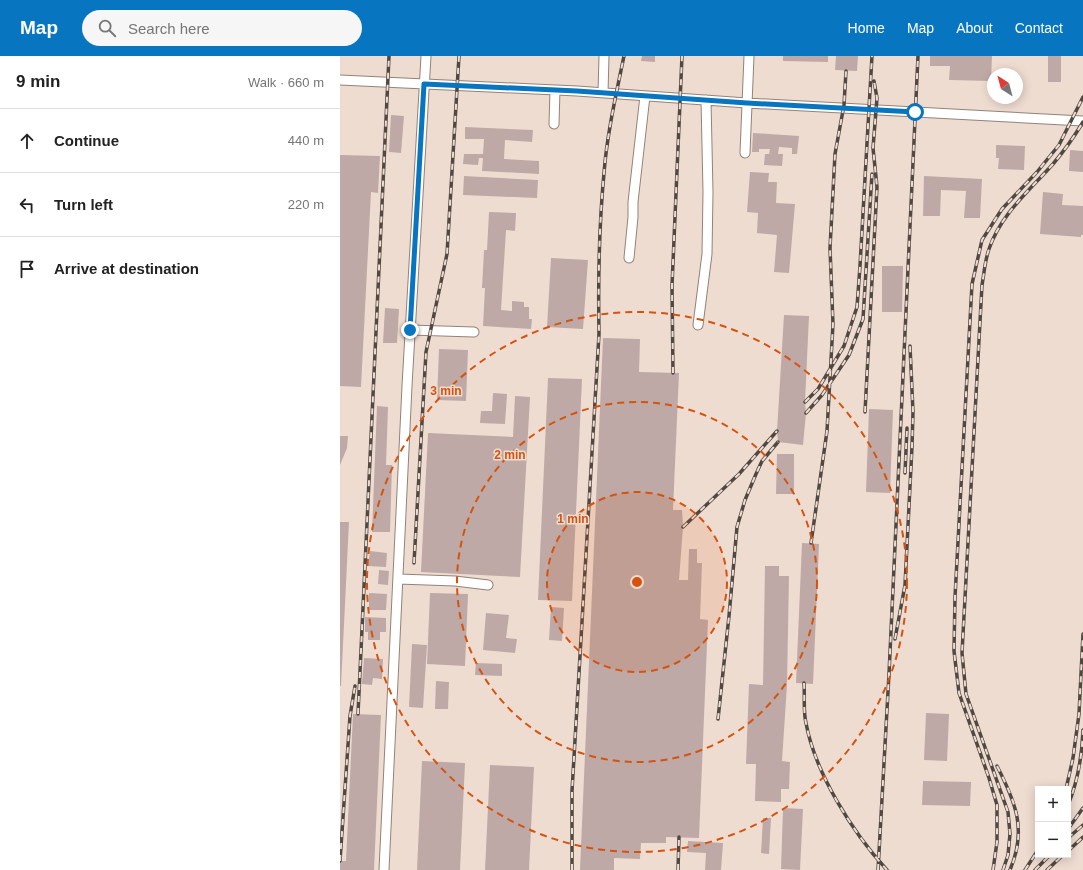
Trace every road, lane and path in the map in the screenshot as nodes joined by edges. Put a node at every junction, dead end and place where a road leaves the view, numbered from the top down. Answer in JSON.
{"nodes":[{"id":1,"x":426,"y":56,"type":"edge"},
{"id":2,"x":604,"y":56,"type":"edge"},
{"id":3,"x":749,"y":56,"type":"edge"},
{"id":4,"x":340,"y":80,"type":"edge"},
{"id":5,"x":424,"y":84,"type":"junction"},
{"id":6,"x":555,"y":90,"type":"junction"},
{"id":7,"x":603,"y":93,"type":"junction"},
{"id":8,"x":645,"y":96,"type":"junction"},
{"id":9,"x":706,"y":100,"type":"junction"},
{"id":10,"x":747,"y":103,"type":"junction"},
{"id":11,"x":1083,"y":121,"type":"edge"},
{"id":12,"x":554,"y":124,"type":"dead end"},
{"id":13,"x":745,"y":153,"type":"dead end"},
{"id":14,"x":629,"y":258,"type":"dead end"},
{"id":15,"x":698,"y":325,"type":"dead end"},
{"id":16,"x":410,"y":330,"type":"junction"},
{"id":17,"x":474,"y":332,"type":"dead end"},
{"id":18,"x":398,"y":579,"type":"junction"},
{"id":19,"x":488,"y":585,"type":"dead end"},
{"id":20,"x":384,"y":870,"type":"edge"}],
"edges":[{"from":1,"to":5,"type":"street"},
{"from":2,"to":7,"type":"street"},
{"from":3,"to":10,"type":"street"},
{"from":4,"to":5,"type":"street"},
{"from":5,"to":6,"type":"street"},
{"from":5,"to":16,"type":"street"},
{"from":6,"to":7,"type":"street"},
{"from":6,"to":12,"type":"street"},
{"from":7,"to":8,"type":"street"},
{"from":8,"to":9,"type":"street"},
{"from":8,"to":14,"type":"street"},
{"from":9,"to":10,"type":"street"},
{"from":9,"to":15,"type":"street"},
{"from":10,"to":11,"type":"street"},
{"from":10,"to":13,"type":"street"},
{"from":16,"to":17,"type":"street"},
{"from":16,"to":18,"type":"street"},
{"from":18,"to":19,"type":"street"},
{"from":18,"to":20,"type":"street"}]}
